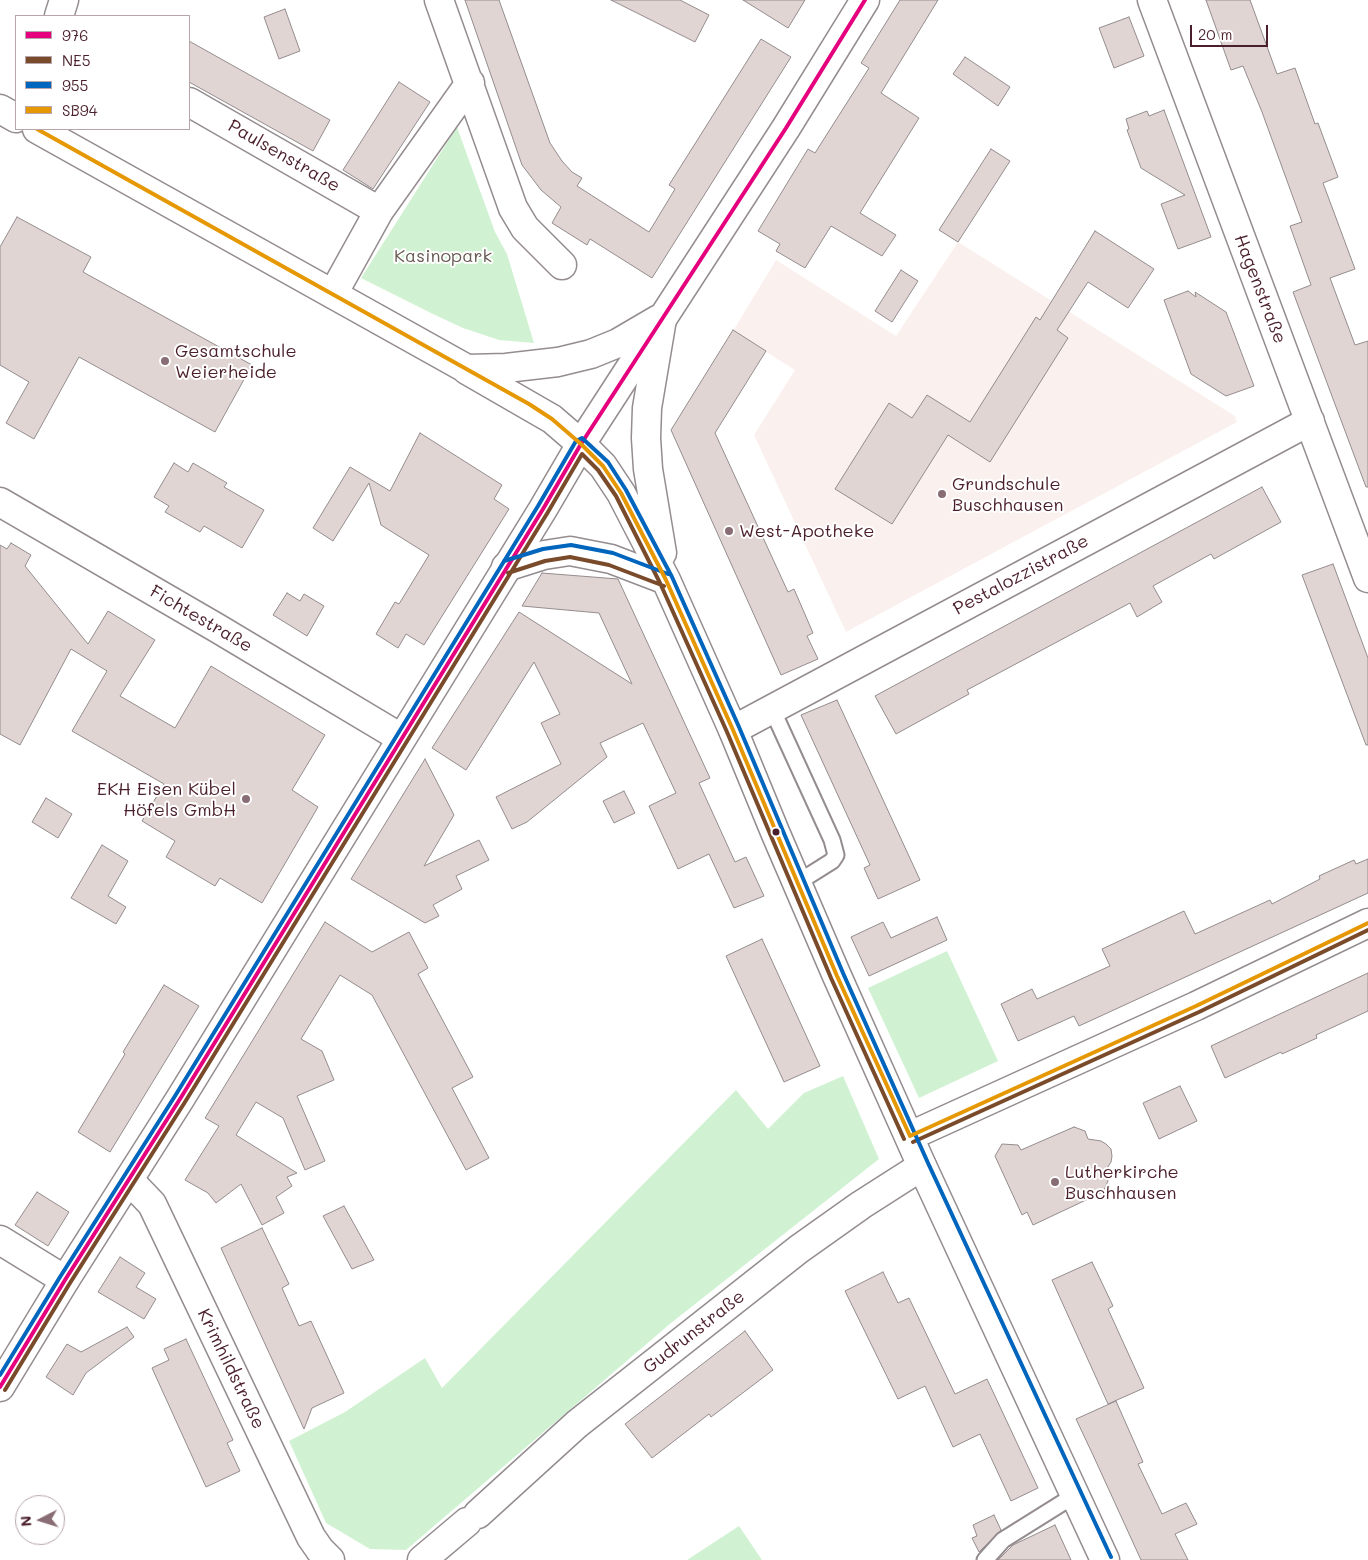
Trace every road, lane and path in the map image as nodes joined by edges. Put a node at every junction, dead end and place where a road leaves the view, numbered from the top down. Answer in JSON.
{"nodes":[{"id":1,"x":64,"y":0,"type":"edge"},
{"id":2,"x":439,"y":0,"type":"edge"},
{"id":3,"x":865,"y":0,"type":"edge"},
{"id":4,"x":1152,"y":0,"type":"edge"},
{"id":5,"x":59,"y":15,"type":"edge"},
{"id":6,"x":470,"y":83,"type":"junction"},
{"id":7,"x":190,"y":103,"type":"edge"},
{"id":8,"x":0,"y":109,"type":"edge"},
{"id":9,"x":15,"y":117,"type":"edge"},
{"id":10,"x":39,"y":130,"type":"edge"},
{"id":11,"x":379,"y":211,"type":"junction"},
{"id":12,"x":562,"y":265,"type":"dead end"},
{"id":13,"x":333,"y":294,"type":"junction"},
{"id":14,"x":663,"y":317,"type":"junction"},
{"id":15,"x":467,"y":369,"type":"junction"},
{"id":16,"x":1310,"y":421,"type":"junction"},
{"id":17,"x":581,"y":444,"type":"junction"},
{"id":18,"x":0,"y":502,"type":"edge"},
{"id":19,"x":506,"y":567,"type":"junction"},
{"id":20,"x":1368,"y":578,"type":"edge"},
{"id":21,"x":666,"y":580,"type":"junction"},
{"id":22,"x":772,"y":709,"type":"junction"},
{"id":23,"x":733,"y":730,"type":"junction"},
{"id":24,"x":401,"y":738,"type":"junction"},
{"id":25,"x":797,"y":883,"type":"junction"},
{"id":26,"x":1368,"y":923,"type":"edge"},
{"id":27,"x":910,"y":1136,"type":"junction"},
{"id":28,"x":922,"y":1166,"type":"junction"},
{"id":29,"x":129,"y":1180,"type":"junction"},
{"id":30,"x":0,"y":1240,"type":"edge"},
{"id":31,"x":65,"y":1280,"type":"junction"},
{"id":32,"x":0,"y":1387,"type":"edge"},
{"id":33,"x":1075,"y":1495,"type":"junction"},
{"id":34,"x":330,"y":1560,"type":"edge"},
{"id":35,"x":422,"y":1560,"type":"edge"},
{"id":36,"x":985,"y":1560,"type":"edge"},
{"id":37,"x":1105,"y":1560,"type":"edge"}],
"edges":[{"from":1,"to":5,"type":"street"},
{"from":2,"to":6,"type":"street"},
{"from":3,"to":14,"type":"street"},
{"from":4,"to":16,"type":"street","name":"Hagenstraße"},
{"from":6,"to":11,"type":"street"},
{"from":6,"to":12,"type":"street"},
{"from":7,"to":11,"type":"street","name":"Paulsenstraße"},
{"from":8,"to":9,"type":"street"},
{"from":10,"to":13,"type":"street"},
{"from":11,"to":13,"type":"street"},
{"from":13,"to":15,"type":"street"},
{"from":14,"to":15,"type":"street"},
{"from":14,"to":17,"type":"street"},
{"from":14,"to":21,"type":"street"},
{"from":15,"to":17,"type":"street"},
{"from":16,"to":20,"type":"street","name":"Hagenstraße"},
{"from":16,"to":22,"type":"street","name":"Pestalozzistraße"},
{"from":17,"to":19,"type":"street"},
{"from":17,"to":21,"type":"street"},
{"from":18,"to":24,"type":"street","name":"Fichtestraße"},
{"from":19,"to":21,"type":"street"},
{"from":19,"to":24,"type":"street"},
{"from":21,"to":23,"type":"street"},
{"from":22,"to":23,"type":"street","name":"Pestalozzistraße"},
{"from":22,"to":25,"type":"lane"},
{"from":23,"to":25,"type":"street"},
{"from":24,"to":29,"type":"street"},
{"from":25,"to":27,"type":"street"},
{"from":26,"to":27,"type":"street"},
{"from":27,"to":28,"type":"street"},
{"from":28,"to":33,"type":"street"},
{"from":28,"to":35,"type":"street","name":"Gudrunstraße"},
{"from":29,"to":31,"type":"street"},
{"from":29,"to":34,"type":"street","name":"Krimhildstraße"},
{"from":30,"to":31,"type":"street"},
{"from":31,"to":32,"type":"street"},
{"from":33,"to":36,"type":"lane"},
{"from":33,"to":37,"type":"street"}]}
